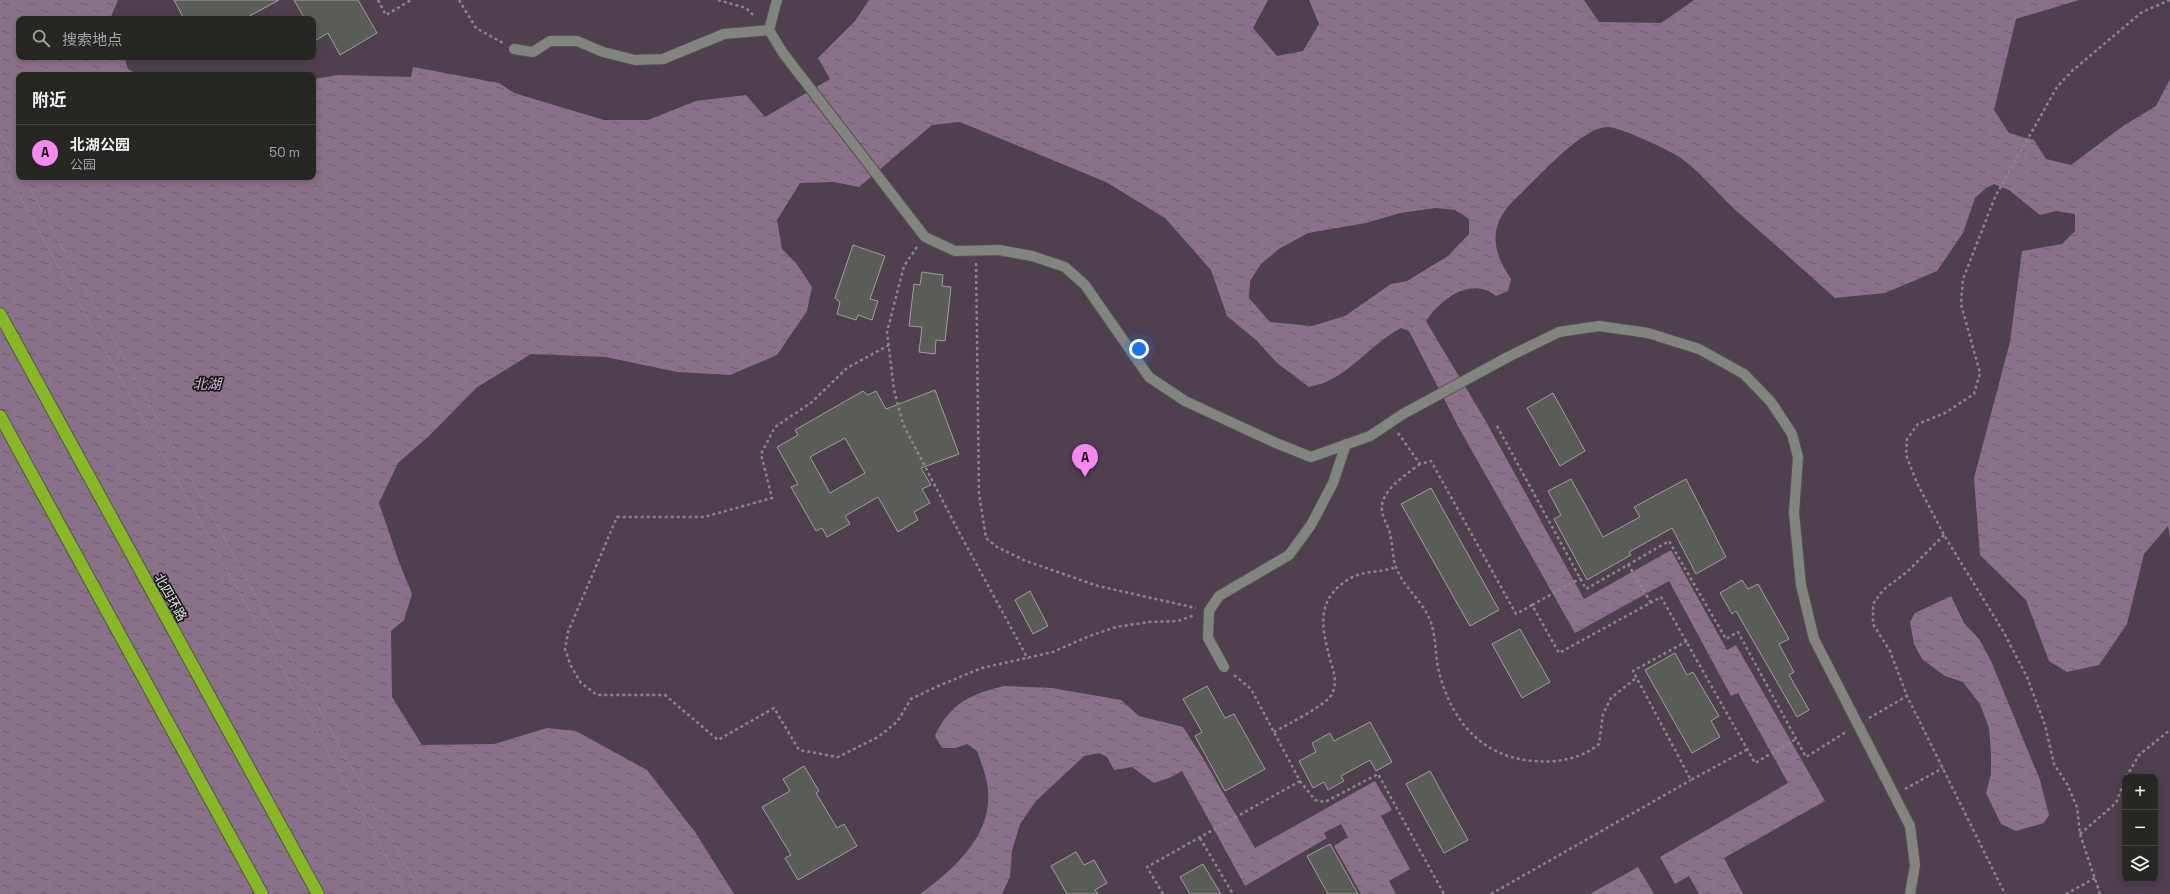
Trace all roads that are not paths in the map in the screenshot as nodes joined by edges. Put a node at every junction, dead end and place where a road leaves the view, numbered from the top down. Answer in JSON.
{"nodes":[{"id":1,"x":777,"y":0,"type":"edge"},
{"id":2,"x":769,"y":30,"type":"junction"},
{"id":3,"x":514,"y":49,"type":"road end"},
{"id":4,"x":0,"y":314,"type":"edge"},
{"id":5,"x":0,"y":416,"type":"edge"},
{"id":6,"x":1346,"y":444,"type":"junction"},
{"id":7,"x":1224,"y":667,"type":"road end"},
{"id":8,"x":262,"y":894,"type":"edge"},
{"id":9,"x":318,"y":894,"type":"edge"},
{"id":10,"x":1910,"y":894,"type":"edge"}],
"edges":[{"from":1,"to":2,"type":"street"},
{"from":2,"to":3,"type":"street"},
{"from":2,"to":6,"type":"street"},
{"from":4,"to":9,"type":"highway","name":"北四环路"},
{"from":5,"to":8,"type":"highway"},
{"from":6,"to":7,"type":"street"},
{"from":6,"to":10,"type":"street"}]}
